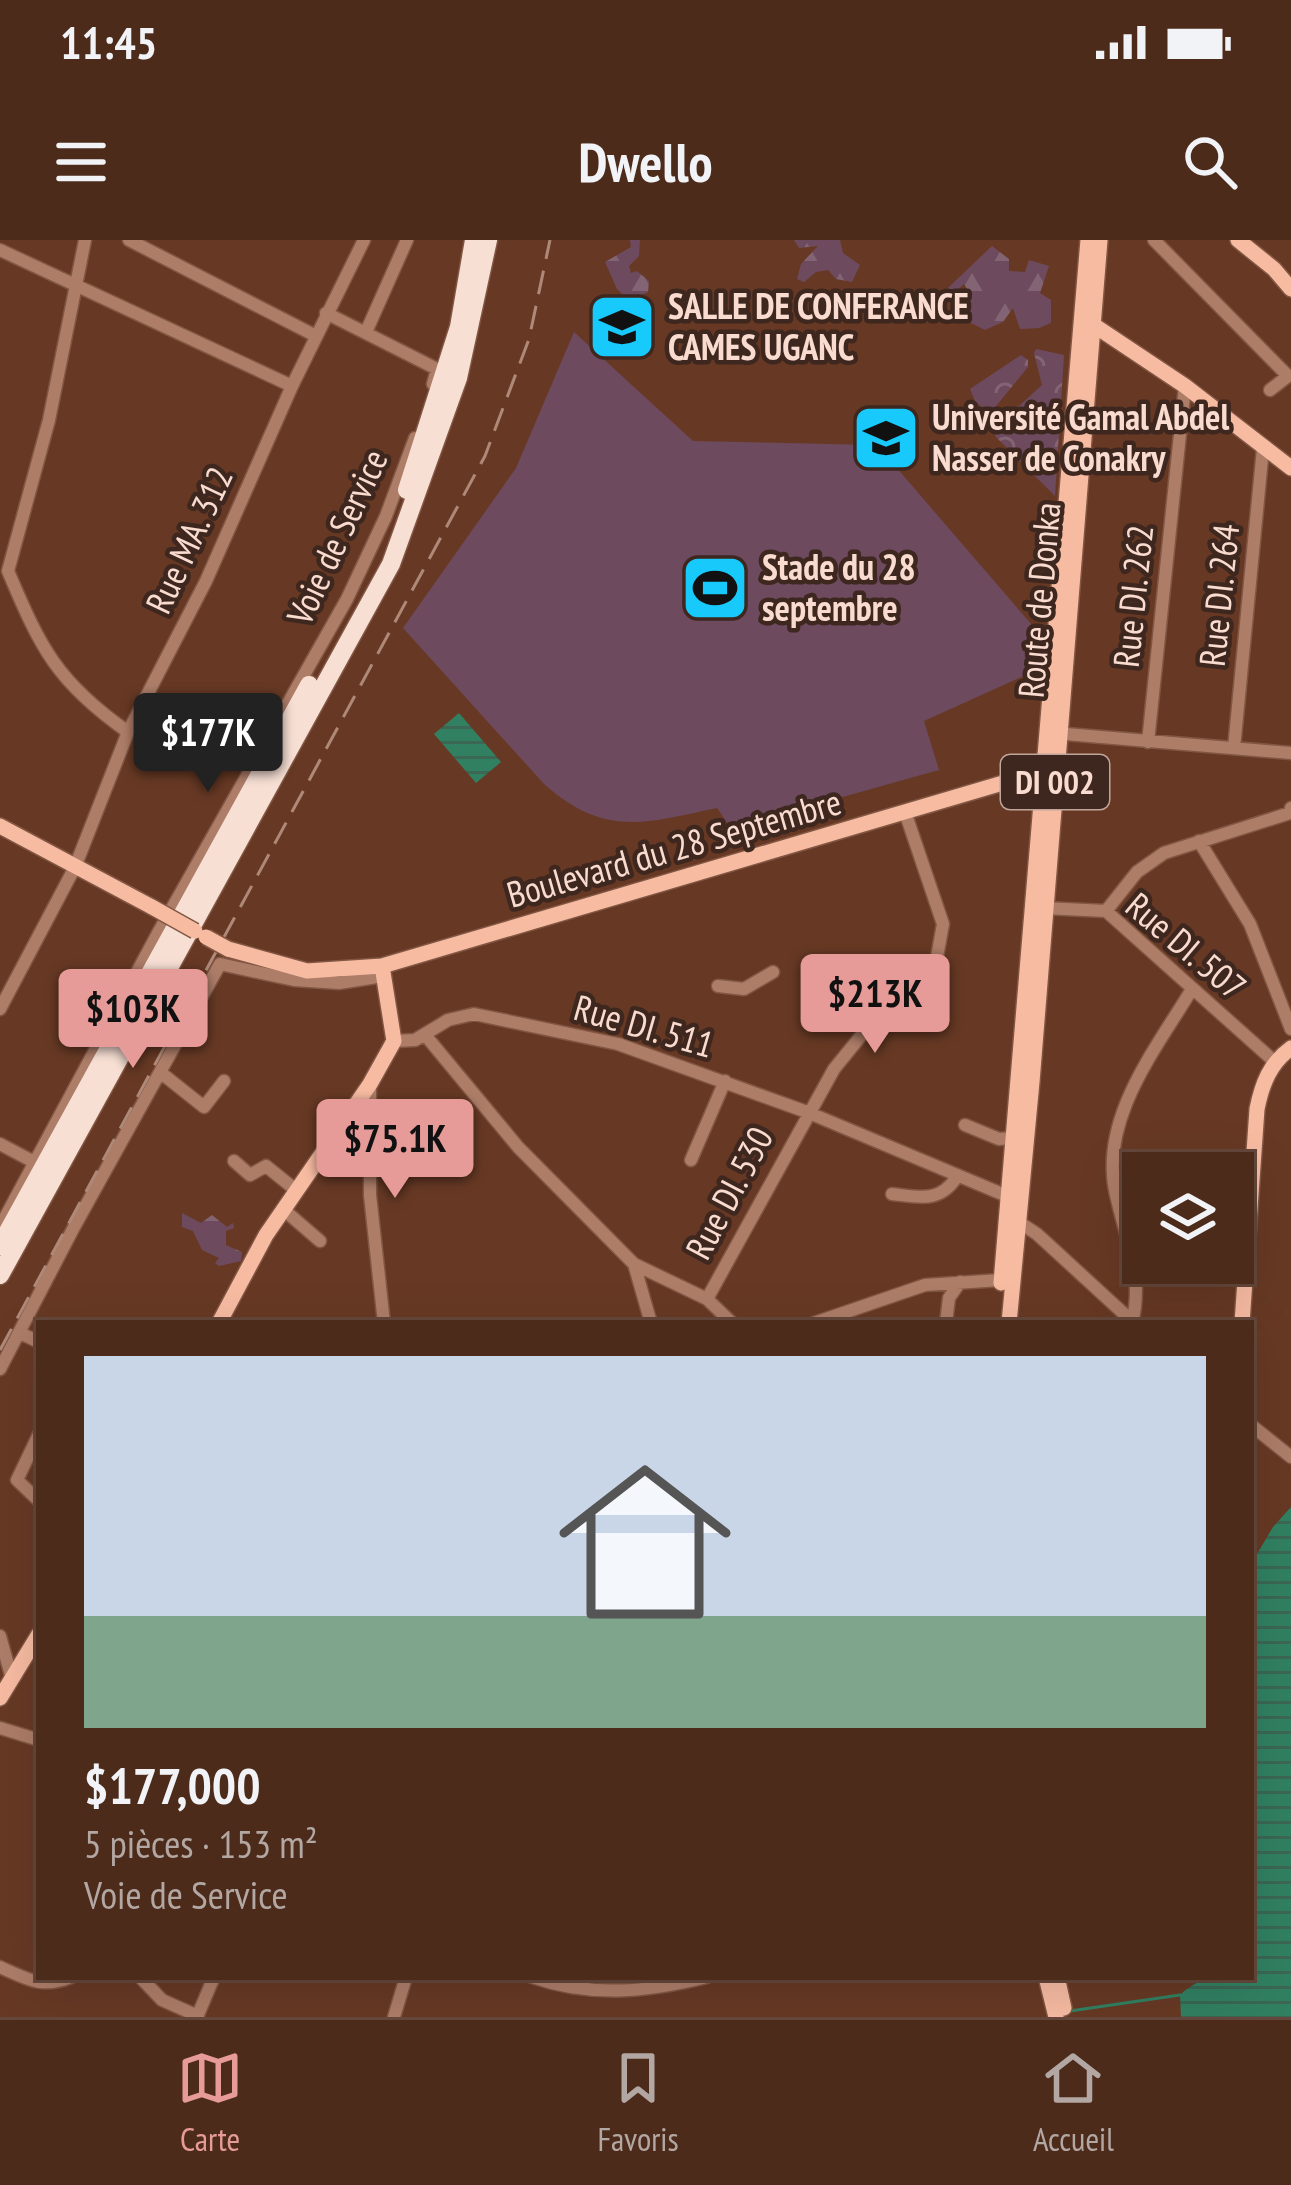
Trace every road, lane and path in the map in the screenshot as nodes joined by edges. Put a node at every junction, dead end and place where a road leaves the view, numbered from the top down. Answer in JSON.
{"nodes":[{"id":1,"x":85,"y":240,"type":"edge"},
{"id":2,"x":129,"y":240,"type":"edge"},
{"id":3,"x":364,"y":240,"type":"edge"},
{"id":4,"x":407,"y":240,"type":"edge"},
{"id":5,"x":474,"y":240,"type":"edge"},
{"id":6,"x":488,"y":240,"type":"edge"},
{"id":7,"x":1088,"y":240,"type":"edge"},
{"id":8,"x":1100,"y":240,"type":"edge"},
{"id":9,"x":1154,"y":240,"type":"edge"},
{"id":10,"x":1238,"y":240,"type":"edge"},
{"id":11,"x":0,"y":250,"type":"edge"},
{"id":12,"x":76,"y":283,"type":"junction"},
{"id":13,"x":1291,"y":289,"type":"edge"},
{"id":14,"x":326,"y":314,"type":"junction"},
{"id":15,"x":1087,"y":321,"type":"junction"},
{"id":16,"x":366,"y":332,"type":"junction"},
{"id":17,"x":316,"y":336,"type":"junction"},
{"id":18,"x":437,"y":369,"type":"junction"},
{"id":19,"x":292,"y":386,"type":"junction"},
{"id":20,"x":1185,"y":386,"type":"junction"},
{"id":21,"x":1270,"y":390,"type":"dead end"},
{"id":22,"x":1263,"y":448,"type":"junction"},
{"id":23,"x":1291,"y":468,"type":"edge"},
{"id":24,"x":391,"y":564,"type":"junction"},
{"id":25,"x":128,"y":732,"type":"junction"},
{"id":26,"x":1053,"y":733,"type":"junction"},
{"id":27,"x":1148,"y":742,"type":"junction"},
{"id":28,"x":1234,"y":748,"type":"junction"},
{"id":29,"x":1291,"y":753,"type":"edge"},
{"id":30,"x":1049,"y":770,"type":"junction"},
{"id":31,"x":904,"y":812,"type":"junction"},
{"id":32,"x":1290,"y":812,"type":"edge"},
{"id":33,"x":0,"y":826,"type":"edge"},
{"id":34,"x":1199,"y":841,"type":"junction"},
{"id":35,"x":75,"y":867,"type":"junction"},
{"id":36,"x":1044,"y":908,"type":"junction"},
{"id":37,"x":1106,"y":911,"type":"junction"},
{"id":38,"x":200,"y":934,"type":"junction"},
{"id":39,"x":382,"y":971,"type":"junction"},
{"id":40,"x":773,"y":972,"type":"dead end"},
{"id":41,"x":718,"y":986,"type":"dead end"},
{"id":42,"x":1192,"y":989,"type":"junction"},
{"id":43,"x":0,"y":1009,"type":"edge"},
{"id":44,"x":1291,"y":1029,"type":"edge"},
{"id":45,"x":426,"y":1036,"type":"junction"},
{"id":46,"x":394,"y":1041,"type":"junction"},
{"id":47,"x":1291,"y":1048,"type":"edge"},
{"id":48,"x":1275,"y":1062,"type":"junction"},
{"id":49,"x":160,"y":1072,"type":"junction"},
{"id":50,"x":224,"y":1081,"type":"dead end"},
{"id":51,"x":724,"y":1081,"type":"junction"},
{"id":52,"x":370,"y":1084,"type":"junction"},
{"id":53,"x":806,"y":1112,"type":"junction"},
{"id":54,"x":965,"y":1125,"type":"dead end"},
{"id":55,"x":1012,"y":1138,"type":"junction"},
{"id":56,"x":0,"y":1144,"type":"edge"},
{"id":57,"x":691,"y":1160,"type":"dead end"},
{"id":58,"x":233,"y":1161,"type":"dead end"},
{"id":59,"x":34,"y":1162,"type":"junction"},
{"id":60,"x":956,"y":1178,"type":"junction"},
{"id":61,"x":53,"y":1179,"type":"junction"},
{"id":62,"x":297,"y":1191,"type":"junction"},
{"id":63,"x":892,"y":1194,"type":"dead end"},
{"id":64,"x":1007,"y":1196,"type":"junction"},
{"id":65,"x":283,"y":1209,"type":"junction"},
{"id":66,"x":1017,"y":1221,"type":"junction"},
{"id":67,"x":0,"y":1227,"type":"edge"},
{"id":68,"x":320,"y":1241,"type":"dead end"},
{"id":69,"x":0,"y":1246,"type":"edge"},
{"id":70,"x":634,"y":1264,"type":"junction"},
{"id":71,"x":0,"y":1276,"type":"edge"},
{"id":72,"x":1001,"y":1280,"type":"junction"},
{"id":73,"x":960,"y":1282,"type":"junction"},
{"id":74,"x":707,"y":1299,"type":"junction"},
{"id":75,"x":868,"y":1301,"type":"junction"},
{"id":76,"x":224,"y":1320,"type":"edge"},
{"id":77,"x":384,"y":1320,"type":"edge"},
{"id":78,"x":650,"y":1320,"type":"edge"},
{"id":79,"x":729,"y":1320,"type":"edge"},
{"id":80,"x":821,"y":1320,"type":"edge"},
{"id":81,"x":863,"y":1320,"type":"edge"},
{"id":82,"x":946,"y":1320,"type":"edge"},
{"id":83,"x":998,"y":1320,"type":"edge"},
{"id":84,"x":1009,"y":1320,"type":"edge"},
{"id":85,"x":1131,"y":1320,"type":"edge"},
{"id":86,"x":1133,"y":1320,"type":"edge"},
{"id":87,"x":1242,"y":1320,"type":"edge"},
{"id":88,"x":20,"y":1333,"type":"junction"},
{"id":89,"x":36,"y":1341,"type":"edge"},
{"id":90,"x":0,"y":1369,"type":"edge"},
{"id":91,"x":1254,"y":1427,"type":"edge"},
{"id":92,"x":36,"y":1440,"type":"edge"},
{"id":93,"x":1291,"y":1456,"type":"edge"},
{"id":94,"x":36,"y":1498,"type":"edge"},
{"id":95,"x":0,"y":1636,"type":"edge"},
{"id":96,"x":36,"y":1639,"type":"edge"},
{"id":97,"x":12,"y":1679,"type":"junction"},
{"id":98,"x":0,"y":1698,"type":"edge"},
{"id":99,"x":0,"y":1727,"type":"edge"},
{"id":100,"x":36,"y":1739,"type":"edge"},
{"id":101,"x":0,"y":1967,"type":"edge"},
{"id":102,"x":63,"y":1980,"type":"edge"},
{"id":103,"x":143,"y":1980,"type":"edge"},
{"id":104,"x":213,"y":1980,"type":"edge"},
{"id":105,"x":405,"y":1980,"type":"edge"},
{"id":106,"x":541,"y":1980,"type":"edge"},
{"id":107,"x":694,"y":1980,"type":"edge"},
{"id":108,"x":1047,"y":1980,"type":"edge"},
{"id":109,"x":1059,"y":2009,"type":"edge"},
{"id":110,"x":198,"y":2017,"type":"edge"},
{"id":111,"x":394,"y":2017,"type":"edge"}],
"edges":[{"from":1,"to":12,"type":"street"},
{"from":2,"to":17,"type":"street"},
{"from":3,"to":14,"type":"street","name":"Rue MA. 312"},
{"from":4,"to":16,"type":"street"},
{"from":5,"to":18,"type":"highway"},
{"from":5,"to":69,"type":"highway"},
{"from":6,"to":24,"type":"highway"},
{"from":7,"to":15,"type":"main road","name":"Route de Donka","number":"DI 002"},
{"from":8,"to":15,"type":"main road","name":"Route de Donka","number":"DI 002"},
{"from":9,"to":21,"type":"street"},
{"from":10,"to":13,"type":"main road"},
{"from":11,"to":12,"type":"street"},
{"from":12,"to":19,"type":"street"},
{"from":12,"to":25,"type":"street"},
{"from":14,"to":16,"type":"street"},
{"from":14,"to":17,"type":"street","name":"Rue MA. 312"},
{"from":15,"to":20,"type":"main road"},
{"from":15,"to":26,"type":"main road","name":"Route de Donka","number":"DI 002"},
{"from":16,"to":18,"type":"street"},
{"from":17,"to":19,"type":"street","name":"Rue MA. 312"},
{"from":18,"to":59,"type":"street","name":"Voie de Service"},
{"from":19,"to":25,"type":"street","name":"Rue MA. 312"},
{"from":20,"to":22,"type":"main road"},
{"from":20,"to":27,"type":"street","name":"Rue DI. 262"},
{"from":22,"to":23,"type":"main road"},
{"from":22,"to":28,"type":"street","name":"Rue DI. 264"},
{"from":24,"to":38,"type":"highway"},
{"from":24,"to":61,"type":"highway"},
{"from":25,"to":35,"type":"street","name":"Rue MA. 312"},
{"from":26,"to":27,"type":"street"},
{"from":26,"to":30,"type":"main road","name":"Route de Donka","number":"DI 002"},
{"from":27,"to":28,"type":"street"},
{"from":28,"to":29,"type":"street"},
{"from":30,"to":31,"type":"main road","name":"Boulevard du 28 Septembre"},
{"from":30,"to":36,"type":"main road","name":"Route de Donka","number":"DI 002"},
{"from":30,"to":55,"type":"main road","name":"Route de Donka","number":"DI 002"},
{"from":31,"to":39,"type":"main road","name":"Boulevard du 28 Septembre"},
{"from":31,"to":53,"type":"street","name":"Rue DI. 530"},
{"from":32,"to":34,"type":"street"},
{"from":33,"to":35,"type":"main road"},
{"from":34,"to":37,"type":"street"},
{"from":34,"to":44,"type":"street"},
{"from":35,"to":38,"type":"main road","name":"Boulevard du 28 Septembre","bridge":true},
{"from":35,"to":43,"type":"street","name":"Rue MA. 312"},
{"from":36,"to":37,"type":"street","name":"Rue DI. 507"},
{"from":36,"to":66,"type":"main road","name":"Route de Donka","number":"DI 002"},
{"from":37,"to":42,"type":"street","name":"Rue DI. 507"},
{"from":38,"to":39,"type":"main road","name":"Boulevard du 28 Septembre","bridge":true},
{"from":38,"to":61,"type":"highway"},
{"from":39,"to":46,"type":"main road"},
{"from":39,"to":49,"type":"street"},
{"from":40,"to":41,"type":"street"},
{"from":42,"to":48,"type":"street","name":"Rue DI. 507"},
{"from":42,"to":86,"type":"street"},
{"from":45,"to":46,"type":"street","name":"Rue DI. 511"},
{"from":45,"to":51,"type":"street","name":"Rue DI. 511"},
{"from":45,"to":70,"type":"street"},
{"from":46,"to":52,"type":"main road"},
{"from":47,"to":48,"type":"main road"},
{"from":48,"to":87,"type":"main road"},
{"from":49,"to":50,"type":"street"},
{"from":49,"to":88,"type":"street"},
{"from":51,"to":53,"type":"street","name":"Rue DI. 511"},
{"from":51,"to":57,"type":"street"},
{"from":52,"to":62,"type":"main road"},
{"from":52,"to":77,"type":"street"},
{"from":53,"to":60,"type":"street","name":"Rue DI. 511"},
{"from":53,"to":74,"type":"street","name":"Rue DI. 530"},
{"from":54,"to":55,"type":"street"},
{"from":55,"to":64,"type":"main road","name":"Route de Donka","number":"DI 002"},
{"from":56,"to":59,"type":"street"},
{"from":58,"to":62,"type":"street"},
{"from":59,"to":67,"type":"street","name":"Voie de Service"},
{"from":60,"to":63,"type":"street"},
{"from":60,"to":64,"type":"street","name":"Rue DI. 511"},
{"from":61,"to":71,"type":"highway"},
{"from":62,"to":65,"type":"main road"},
{"from":64,"to":72,"type":"main road","name":"Route de Donka","number":"DI 002"},
{"from":65,"to":68,"type":"street"},
{"from":65,"to":76,"type":"main road"},
{"from":66,"to":84,"type":"main road","name":"Route de Donka","number":"DI 002"},
{"from":66,"to":85,"type":"street"},
{"from":70,"to":74,"type":"street"},
{"from":70,"to":78,"type":"street"},
{"from":72,"to":73,"type":"street"},
{"from":72,"to":83,"type":"main road","name":"Route de Donka","number":"DI 002"},
{"from":73,"to":75,"type":"street"},
{"from":73,"to":82,"type":"street"},
{"from":74,"to":79,"type":"street"},
{"from":75,"to":80,"type":"street"},
{"from":75,"to":81,"type":"street"},
{"from":88,"to":89,"type":"street"},
{"from":88,"to":90,"type":"street"},
{"from":91,"to":93,"type":"street"},
{"from":92,"to":94,"type":"street"},
{"from":95,"to":97,"type":"street"},
{"from":96,"to":97,"type":"main road"},
{"from":97,"to":98,"type":"main road"},
{"from":99,"to":100,"type":"street"},
{"from":101,"to":102,"type":"street"},
{"from":103,"to":110,"type":"street"},
{"from":104,"to":110,"type":"street"},
{"from":105,"to":111,"type":"street"},
{"from":106,"to":107,"type":"street"},
{"from":108,"to":109,"type":"main road"}]}
